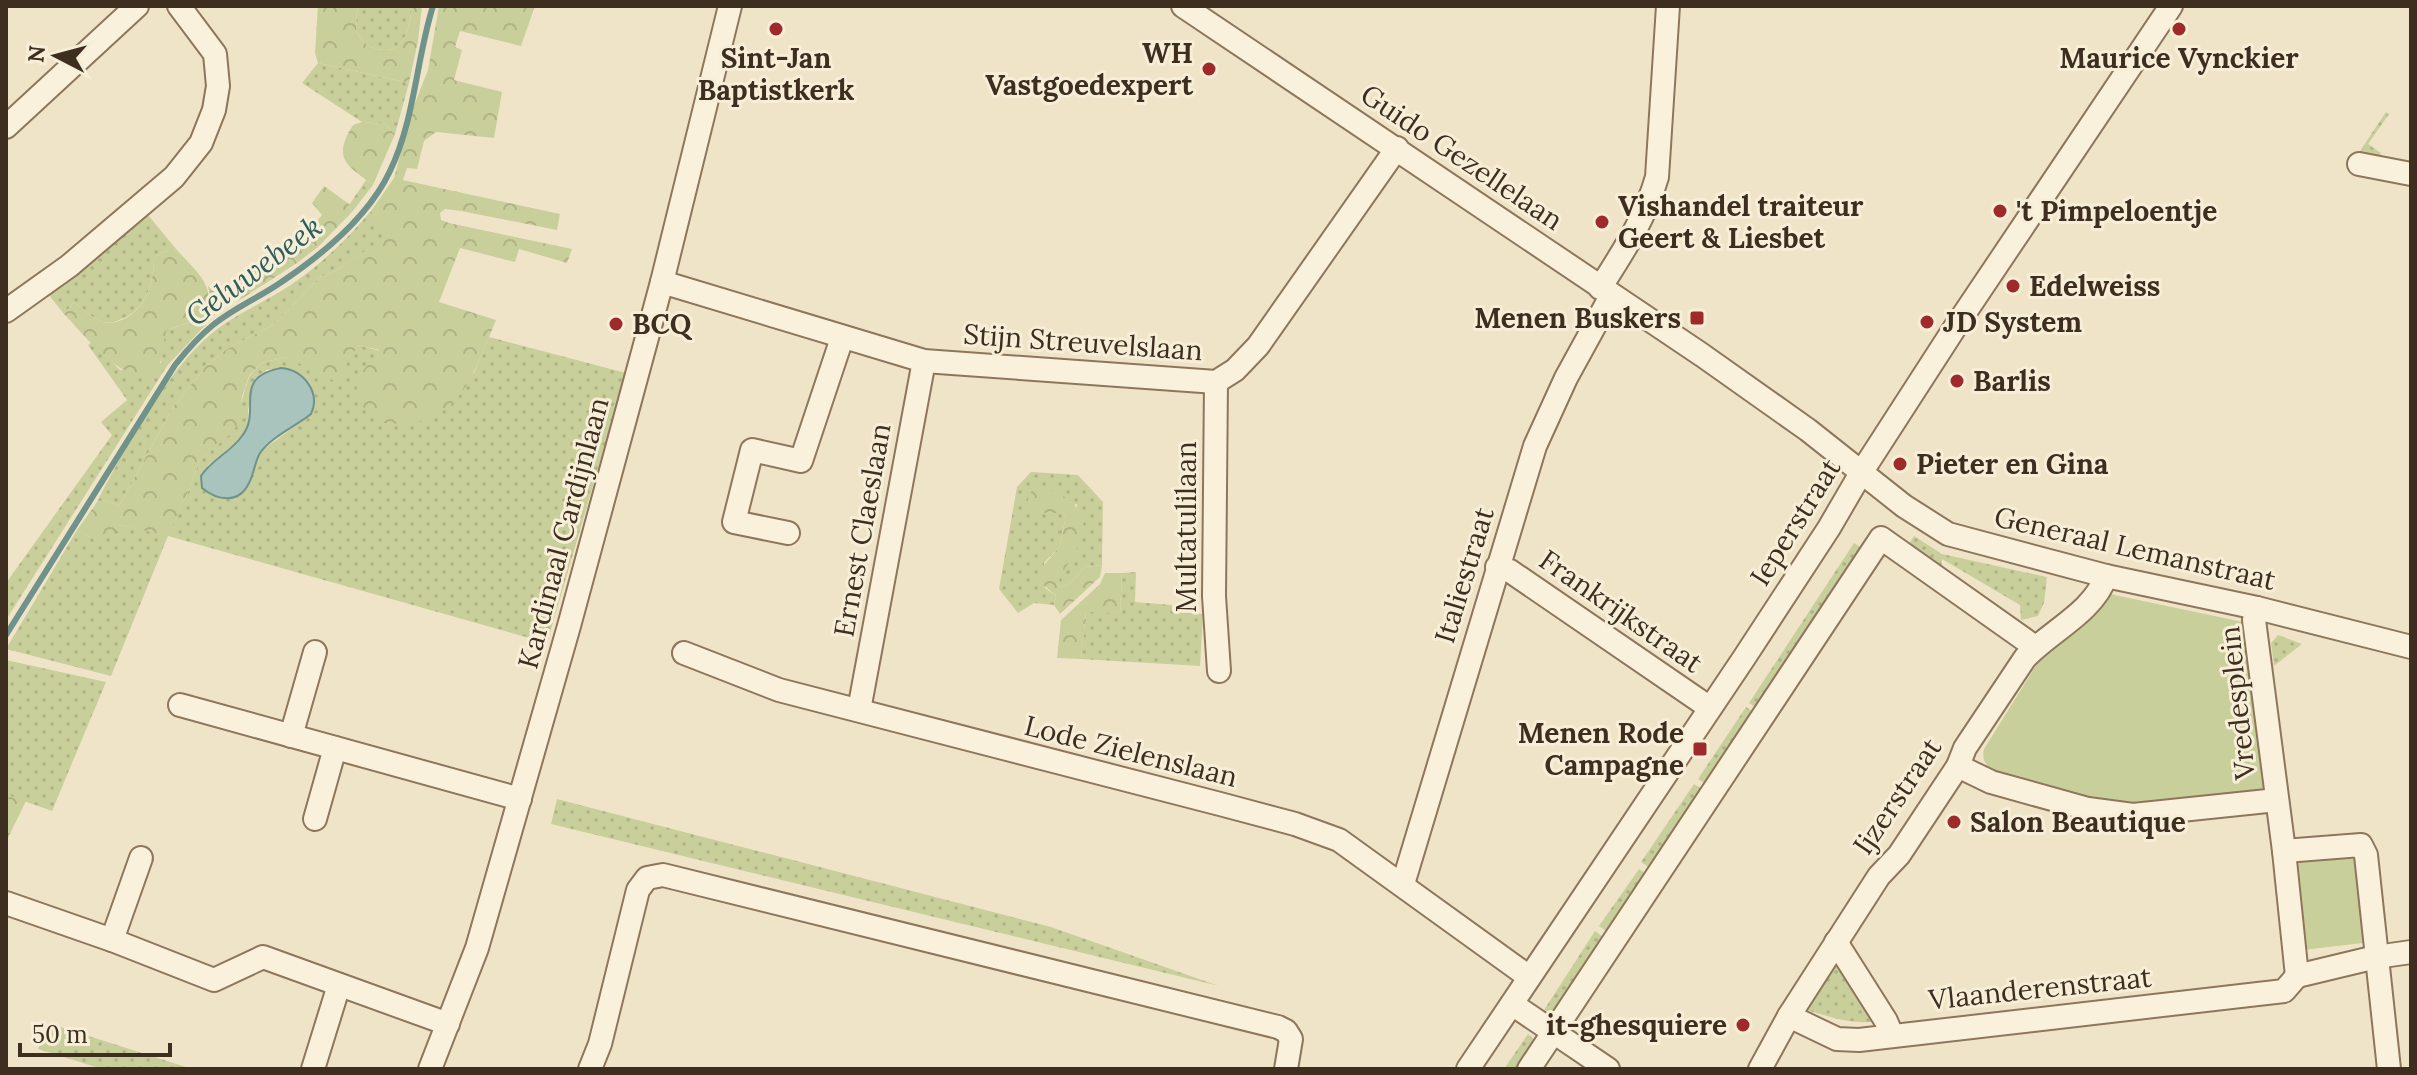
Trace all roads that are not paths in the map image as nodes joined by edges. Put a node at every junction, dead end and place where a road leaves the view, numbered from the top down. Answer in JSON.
{"nodes":[{"id":1,"x":137,"y":6,"type":"edge"},
{"id":2,"x":179,"y":6,"type":"edge"},
{"id":3,"x":730,"y":6,"type":"edge"},
{"id":4,"x":1183,"y":6,"type":"edge"},
{"id":5,"x":1668,"y":6,"type":"edge"},
{"id":6,"x":2171,"y":6,"type":"edge"},
{"id":7,"x":6,"y":127,"type":"edge"},
{"id":8,"x":1397,"y":148,"type":"junction"},
{"id":9,"x":2359,"y":164,"type":"dead end"},
{"id":10,"x":2411,"y":174,"type":"edge"},
{"id":11,"x":662,"y":282,"type":"junction"},
{"id":12,"x":1606,"y":292,"type":"junction"},
{"id":13,"x":6,"y":311,"type":"edge"},
{"id":14,"x":842,"y":338,"type":"junction"},
{"id":15,"x":924,"y":361,"type":"junction"},
{"id":16,"x":1216,"y":382,"type":"junction"},
{"id":17,"x":1861,"y":473,"type":"junction"},
{"id":18,"x":788,"y":533,"type":"dead end"},
{"id":19,"x":1497,"y":567,"type":"junction"},
{"id":20,"x":2106,"y":576,"type":"junction"},
{"id":21,"x":2257,"y":608,"type":"junction"},
{"id":22,"x":2035,"y":647,"type":"junction"},
{"id":23,"x":2411,"y":647,"type":"edge"},
{"id":24,"x":315,"y":652,"type":"dead end"},
{"id":25,"x":684,"y":653,"type":"dead end"},
{"id":26,"x":1219,"y":671,"type":"dead end"},
{"id":27,"x":180,"y":705,"type":"dead end"},
{"id":28,"x":1710,"y":708,"type":"junction"},
{"id":29,"x":859,"y":710,"type":"junction"},
{"id":30,"x":291,"y":736,"type":"junction"},
{"id":31,"x":335,"y":748,"type":"junction"},
{"id":32,"x":1958,"y":766,"type":"junction"},
{"id":33,"x":520,"y":799,"type":"junction"},
{"id":34,"x":2277,"y":800,"type":"junction"},
{"id":35,"x":315,"y":819,"type":"dead end"},
{"id":36,"x":2284,"y":851,"type":"junction"},
{"id":37,"x":141,"y":858,"type":"dead end"},
{"id":38,"x":1403,"y":884,"type":"junction"},
{"id":39,"x":6,"y":903,"type":"edge"},
{"id":40,"x":112,"y":940,"type":"junction"},
{"id":41,"x":1836,"y":942,"type":"junction"},
{"id":42,"x":2411,"y":952,"type":"edge"},
{"id":43,"x":2376,"y":957,"type":"junction"},
{"id":44,"x":2297,"y":976,"type":"junction"},
{"id":45,"x":1529,"y":977,"type":"junction"},
{"id":46,"x":339,"y":985,"type":"junction"},
{"id":47,"x":1512,"y":1004,"type":"junction"},
{"id":48,"x":1789,"y":1016,"type":"junction"},
{"id":49,"x":448,"y":1024,"type":"junction"},
{"id":50,"x":1552,"y":1033,"type":"junction"},
{"id":51,"x":1892,"y":1035,"type":"junction"},
{"id":52,"x":313,"y":1069,"type":"edge"},
{"id":53,"x":430,"y":1069,"type":"edge"},
{"id":54,"x":590,"y":1069,"type":"edge"},
{"id":55,"x":1286,"y":1069,"type":"edge"},
{"id":56,"x":1468,"y":1069,"type":"edge"},
{"id":57,"x":1529,"y":1069,"type":"edge"},
{"id":58,"x":1608,"y":1069,"type":"edge"},
{"id":59,"x":1760,"y":1069,"type":"edge"},
{"id":60,"x":2389,"y":1069,"type":"edge"}],
"edges":[{"from":1,"to":7,"type":"street"},
{"from":2,"to":13,"type":"street"},
{"from":3,"to":11,"type":"street","name":"Kardinaal Cardijnlaan"},
{"from":4,"to":8,"type":"street","name":"Guido Gezellelaan"},
{"from":5,"to":12,"type":"street","name":"Italiestraat"},
{"from":6,"to":17,"type":"street","name":"Ieperstraat"},
{"from":8,"to":12,"type":"street","name":"Guido Gezellelaan"},
{"from":8,"to":16,"type":"street","name":"Stijn Streuvelslaan"},
{"from":9,"to":10,"type":"street"},
{"from":11,"to":14,"type":"street","name":"Stijn Streuvelslaan"},
{"from":11,"to":33,"type":"street","name":"Kardinaal Cardijnlaan"},
{"from":12,"to":17,"type":"street","name":"Guido Gezellelaan"},
{"from":12,"to":19,"type":"street","name":"Italiestraat"},
{"from":14,"to":15,"type":"street","name":"Stijn Streuvelslaan"},
{"from":14,"to":18,"type":"street"},
{"from":15,"to":16,"type":"street","name":"Stijn Streuvelslaan"},
{"from":15,"to":29,"type":"street","name":"Ernest Claeslaan"},
{"from":16,"to":26,"type":"street","name":"Multatulilaan"},
{"from":17,"to":20,"type":"street","name":"Generaal Lemanstraat"},
{"from":17,"to":28,"type":"street","name":"Ieperstraat"},
{"from":19,"to":28,"type":"street","name":"Frankrijkstraat"},
{"from":19,"to":38,"type":"street","name":"Italiestraat"},
{"from":20,"to":21,"type":"street","name":"Generaal Lemanstraat"},
{"from":20,"to":22,"type":"street","name":"Ijzerstraat"},
{"from":21,"to":23,"type":"street","name":"Generaal Lemanstraat"},
{"from":21,"to":34,"type":"street","name":"Vredesplein"},
{"from":22,"to":32,"type":"street","name":"Ijzerstraat"},
{"from":22,"to":50,"type":"street"},
{"from":24,"to":30,"type":"street"},
{"from":25,"to":29,"type":"street","name":"Lode Zielenslaan"},
{"from":27,"to":30,"type":"street"},
{"from":28,"to":45,"type":"street","name":"Ieperstraat"},
{"from":29,"to":38,"type":"street","name":"Lode Zielenslaan"},
{"from":30,"to":31,"type":"street"},
{"from":31,"to":33,"type":"street"},
{"from":31,"to":35,"type":"street"},
{"from":32,"to":34,"type":"street","name":"Vredesplein"},
{"from":32,"to":41,"type":"street","name":"Ijzerstraat"},
{"from":33,"to":49,"type":"street","name":"Kardinaal Cardijnlaan"},
{"from":34,"to":36,"type":"street"},
{"from":36,"to":43,"type":"street"},
{"from":36,"to":44,"type":"street"},
{"from":37,"to":40,"type":"street"},
{"from":38,"to":45,"type":"street","name":"Lode Zielenslaan"},
{"from":39,"to":40,"type":"street"},
{"from":40,"to":46,"type":"street"},
{"from":41,"to":48,"type":"street","name":"Ijzerstraat"},
{"from":41,"to":51,"type":"street"},
{"from":42,"to":43,"type":"street","name":"Vlaanderenstraat"},
{"from":43,"to":44,"type":"street","name":"Vlaanderenstraat"},
{"from":43,"to":60,"type":"street"},
{"from":44,"to":51,"type":"street","name":"Vlaanderenstraat"},
{"from":45,"to":47,"type":"street","name":"Ieperstraat"},
{"from":46,"to":49,"type":"street"},
{"from":46,"to":52,"type":"street"},
{"from":47,"to":50,"type":"street"},
{"from":47,"to":56,"type":"street","name":"Ieperstraat"},
{"from":48,"to":51,"type":"street","name":"Vlaanderenstraat"},
{"from":48,"to":59,"type":"street","name":"Ijzerstraat"},
{"from":49,"to":53,"type":"street","name":"Kardinaal Cardijnlaan"},
{"from":50,"to":57,"type":"street"},
{"from":50,"to":58,"type":"street"},
{"from":54,"to":55,"type":"street"}]}
